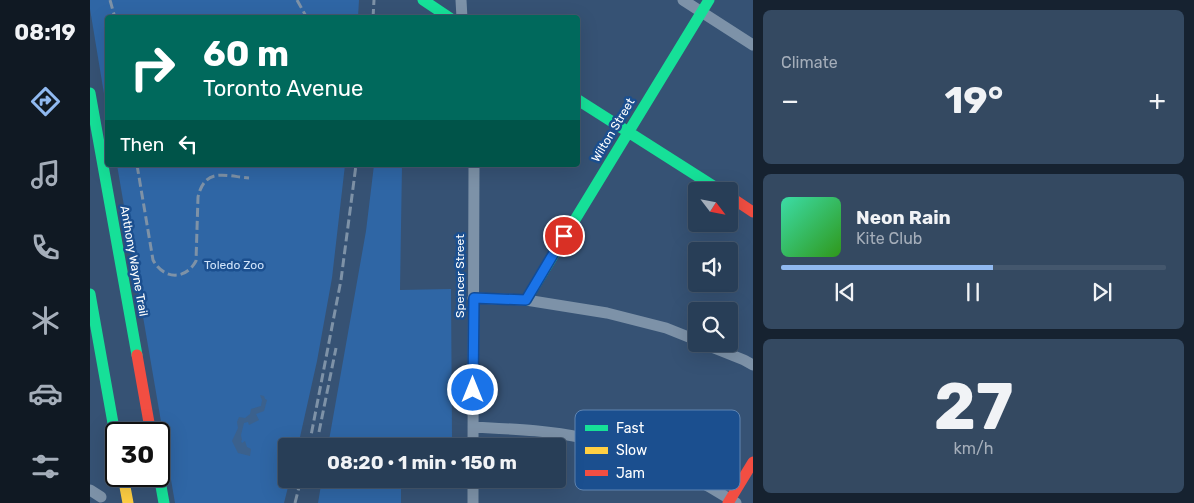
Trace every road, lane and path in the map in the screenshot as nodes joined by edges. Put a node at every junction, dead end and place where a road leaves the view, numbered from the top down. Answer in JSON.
{"nodes":[{"id":1,"x":423,"y":0,"type":"edge"},
{"id":2,"x":461,"y":0,"type":"edge"},
{"id":3,"x":683,"y":0,"type":"edge"},
{"id":4,"x":709,"y":0,"type":"edge"},
{"id":5,"x":702,"y":12,"type":"junction"},
{"id":6,"x":446,"y":15,"type":"edge"},
{"id":7,"x":462,"y":15,"type":"edge"},
{"id":8,"x":753,"y":45,"type":"edge"},
{"id":9,"x":90,"y":93,"type":"edge"},
{"id":10,"x":580,"y":101,"type":"edge"},
{"id":11,"x":628,"y":132,"type":"junction"},
{"id":12,"x":474,"y":167,"type":"edge"},
{"id":13,"x":707,"y":182,"type":"edge"},
{"id":14,"x":738,"y":202,"type":"edge"},
{"id":15,"x":753,"y":212,"type":"edge"},
{"id":16,"x":90,"y":294,"type":"edge"},
{"id":17,"x":474,"y":298,"type":"junction"},
{"id":18,"x":526,"y":300,"type":"junction"},
{"id":19,"x":688,"y":337,"type":"edge"},
{"id":20,"x":724,"y":352,"type":"edge"},
{"id":21,"x":753,"y":365,"type":"edge"},
{"id":22,"x":113,"y":422,"type":"edge"},
{"id":23,"x":149,"y":422,"type":"edge"},
{"id":24,"x":473,"y":427,"type":"junction"},
{"id":25,"x":575,"y":437,"type":"edge"},
{"id":26,"x":473,"y":438,"type":"edge"},
{"id":27,"x":753,"y":462,"type":"edge"},
{"id":28,"x":740,"y":486,"type":"edge"},
{"id":29,"x":125,"y":487,"type":"edge"},
{"id":30,"x":161,"y":487,"type":"edge"},
{"id":31,"x":473,"y":488,"type":"edge"},
{"id":32,"x":90,"y":490,"type":"edge"},
{"id":33,"x":711,"y":490,"type":"edge"},
{"id":34,"x":738,"y":490,"type":"edge"},
{"id":35,"x":101,"y":497,"type":"dead end"},
{"id":36,"x":731,"y":502,"type":"edge"},
{"id":37,"x":128,"y":503,"type":"edge"},
{"id":38,"x":164,"y":503,"type":"edge"},
{"id":39,"x":473,"y":503,"type":"edge"}],
"edges":[{"from":1,"to":6,"type":"main road"},
{"from":2,"to":7,"type":"street"},
{"from":3,"to":5,"type":"street"},
{"from":4,"to":5,"type":"main road","name":"Wilton Street"},
{"from":5,"to":8,"type":"street"},
{"from":5,"to":11,"type":"main road","name":"Wilton Street"},
{"from":9,"to":23,"type":"main road","name":"Anthony Wayne Trail"},
{"from":10,"to":11,"type":"main road"},
{"from":11,"to":13,"type":"main road"},
{"from":11,"to":18,"type":"main road","name":"Wilton Street"},
{"from":12,"to":17,"type":"street","name":"Spencer Street"},
{"from":14,"to":15,"type":"main road"},
{"from":16,"to":22,"type":"main road"},
{"from":17,"to":18,"type":"street"},
{"from":17,"to":24,"type":"street","name":"Spencer Street"},
{"from":18,"to":19,"type":"street"},
{"from":20,"to":21,"type":"street"},
{"from":24,"to":25,"type":"street"},
{"from":24,"to":26,"type":"street","name":"Spencer Street"},
{"from":27,"to":28,"type":"main road"},
{"from":29,"to":37,"type":"main road"},
{"from":30,"to":38,"type":"main road"},
{"from":31,"to":39,"type":"street"},
{"from":32,"to":35,"type":"street"},
{"from":33,"to":36,"type":"street"},
{"from":34,"to":36,"type":"main road"}]}
